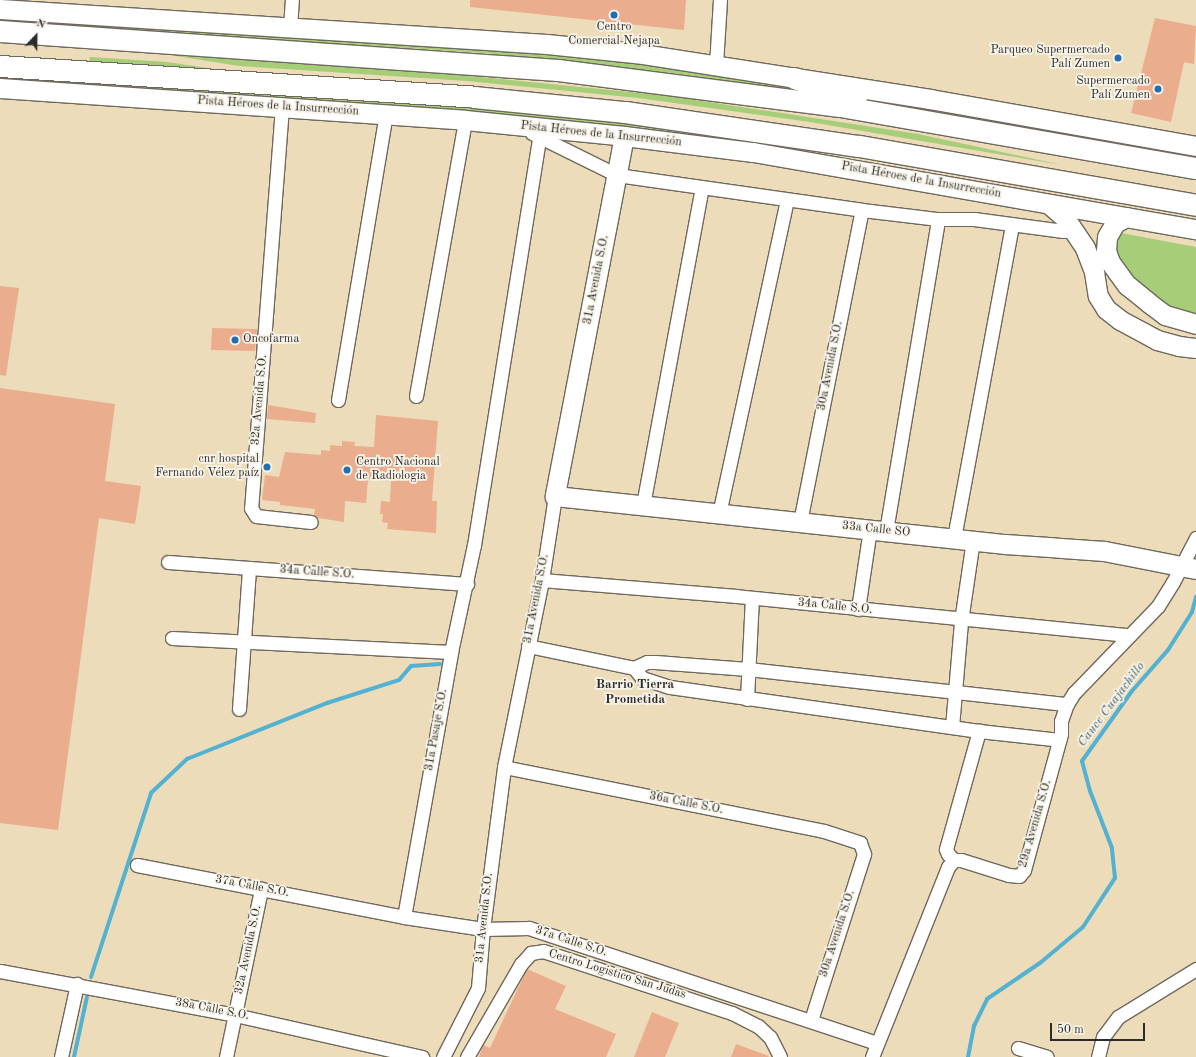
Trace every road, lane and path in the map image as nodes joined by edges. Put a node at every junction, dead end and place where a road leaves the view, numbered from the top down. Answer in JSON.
{"nodes":[{"id":1,"x":292,"y":0,"type":"edge"},
{"id":2,"x":720,"y":0,"type":"edge"},
{"id":3,"x":0,"y":9,"type":"edge"},
{"id":4,"x":290,"y":27,"type":"junction"},
{"id":5,"x":0,"y":31,"type":"edge"},
{"id":6,"x":0,"y":66,"type":"edge"},
{"id":7,"x":716,"y":66,"type":"junction"},
{"id":8,"x":794,"y":78,"type":"junction"},
{"id":9,"x":0,"y":88,"type":"edge"},
{"id":10,"x":282,"y":107,"type":"junction"},
{"id":11,"x":386,"y":114,"type":"junction"},
{"id":12,"x":465,"y":120,"type":"junction"},
{"id":13,"x":519,"y":126,"type":"junction"},
{"id":14,"x":624,"y":136,"type":"junction"},
{"id":15,"x":1018,"y":136,"type":"junction"},
{"id":16,"x":538,"y":137,"type":"junction"},
{"id":17,"x":667,"y":141,"type":"junction"},
{"id":18,"x":1196,"y":146,"type":"edge"},
{"id":19,"x":941,"y":160,"type":"junction"},
{"id":20,"x":1196,"y":168,"type":"edge"},
{"id":21,"x":617,"y":175,"type":"junction"},
{"id":22,"x":702,"y":187,"type":"junction"},
{"id":23,"x":787,"y":200,"type":"junction"},
{"id":24,"x":1049,"y":204,"type":"junction"},
{"id":25,"x":1196,"y":205,"type":"edge"},
{"id":26,"x":862,"y":210,"type":"junction"},
{"id":27,"x":1126,"y":217,"type":"junction"},
{"id":28,"x":938,"y":218,"type":"junction"},
{"id":29,"x":1012,"y":224,"type":"junction"},
{"id":30,"x":1073,"y":229,"type":"junction"},
{"id":31,"x":1196,"y":229,"type":"edge"},
{"id":32,"x":1085,"y":248,"type":"junction"},
{"id":33,"x":1116,"y":280,"type":"junction"},
{"id":34,"x":1098,"y":296,"type":"junction"},
{"id":35,"x":1196,"y":324,"type":"edge"},
{"id":36,"x":1196,"y":334,"type":"edge"},
{"id":37,"x":1196,"y":348,"type":"edge"},
{"id":38,"x":416,"y":396,"type":"dead end"},
{"id":39,"x":338,"y":400,"type":"dead end"},
{"id":40,"x":555,"y":496,"type":"junction"},
{"id":41,"x":643,"y":505,"type":"junction"},
{"id":42,"x":719,"y":514,"type":"junction"},
{"id":43,"x":311,"y":522,"type":"dead end"},
{"id":44,"x":800,"y":522,"type":"junction"},
{"id":45,"x":878,"y":530,"type":"junction"},
{"id":46,"x":954,"y":538,"type":"junction"},
{"id":47,"x":1196,"y":538,"type":"edge"},
{"id":48,"x":973,"y":540,"type":"junction"},
{"id":49,"x":168,"y":562,"type":"dead end"},
{"id":50,"x":1189,"y":567,"type":"edge"},
{"id":51,"x":248,"y":568,"type":"junction"},
{"id":52,"x":542,"y":580,"type":"junction"},
{"id":53,"x":467,"y":584,"type":"junction"},
{"id":54,"x":752,"y":598,"type":"junction"},
{"id":55,"x":858,"y":609,"type":"junction"},
{"id":56,"x":961,"y":620,"type":"junction"},
{"id":57,"x":1129,"y":636,"type":"junction"},
{"id":58,"x":172,"y":638,"type":"dead end"},
{"id":59,"x":243,"y":643,"type":"junction"},
{"id":60,"x":528,"y":646,"type":"junction"},
{"id":61,"x":451,"y":652,"type":"junction"},
{"id":62,"x":634,"y":668,"type":"junction"},
{"id":63,"x":748,"y":669,"type":"junction"},
{"id":64,"x":954,"y":692,"type":"junction"},
{"id":65,"x":747,"y":698,"type":"junction"},
{"id":66,"x":1067,"y":704,"type":"junction"},
{"id":67,"x":239,"y":709,"type":"dead end"},
{"id":68,"x":952,"y":727,"type":"junction"},
{"id":69,"x":979,"y":731,"type":"junction"},
{"id":70,"x":1060,"y":740,"type":"junction"},
{"id":71,"x":504,"y":767,"type":"junction"},
{"id":72,"x":864,"y":848,"type":"joint"},
{"id":73,"x":954,"y":860,"type":"junction"},
{"id":74,"x":137,"y":865,"type":"dead end"},
{"id":75,"x":261,"y":889,"type":"junction"},
{"id":76,"x":404,"y":917,"type":"junction"},
{"id":77,"x":483,"y":929,"type":"junction"},
{"id":78,"x":0,"y":971,"type":"edge"},
{"id":79,"x":1194,"y":972,"type":"edge"},
{"id":80,"x":77,"y":984,"type":"junction"},
{"id":81,"x":235,"y":1015,"type":"junction"},
{"id":82,"x":811,"y":1020,"type":"junction"},
{"id":83,"x":876,"y":1043,"type":"junction"},
{"id":84,"x":1018,"y":1048,"type":"dead end"},
{"id":85,"x":61,"y":1057,"type":"edge"},
{"id":86,"x":226,"y":1057,"type":"edge"},
{"id":87,"x":422,"y":1057,"type":"edge"},
{"id":88,"x":443,"y":1057,"type":"edge"},
{"id":89,"x":466,"y":1057,"type":"edge"},
{"id":90,"x":780,"y":1057,"type":"edge"},
{"id":91,"x":872,"y":1057,"type":"edge"},
{"id":92,"x":1047,"y":1057,"type":"edge"},
{"id":93,"x":1098,"y":1057,"type":"edge"}],
"edges":[{"from":1,"to":4,"type":"street"},
{"from":2,"to":7,"type":"street"},
{"from":3,"to":4,"type":"street"},
{"from":4,"to":7,"type":"street"},
{"from":5,"to":15,"type":"main road"},
{"from":6,"to":19,"type":"main road","name":"Pista Héroes de la Insurrección"},
{"from":7,"to":8,"type":"street"},
{"from":8,"to":15,"type":"main road"},
{"from":8,"to":18,"type":"street"},
{"from":9,"to":10,"type":"street","name":"Pista Héroes de la Insurrección"},
{"from":10,"to":11,"type":"street","name":"Pista Héroes de la Insurrección"},
{"from":10,"to":43,"type":"street","name":"32a Avenida S.O."},
{"from":11,"to":12,"type":"street","name":"Pista Héroes de la Insurrección"},
{"from":11,"to":39,"type":"street"},
{"from":12,"to":13,"type":"street","name":"Pista Héroes de la Insurrección"},
{"from":12,"to":38,"type":"street"},
{"from":13,"to":14,"type":"street","name":"Pista Héroes de la Insurrección"},
{"from":13,"to":16,"type":"street"},
{"from":14,"to":17,"type":"street","name":"Pista Héroes de la Insurrección"},
{"from":14,"to":21,"type":"street","name":"31a Avenida S.O."},
{"from":15,"to":20,"type":"main road"},
{"from":16,"to":21,"type":"street"},
{"from":16,"to":53,"type":"street","name":"31a Pasaje S.O."},
{"from":17,"to":19,"type":"street"},
{"from":17,"to":24,"type":"street","name":"Pista Héroes de la Insurrección"},
{"from":19,"to":25,"type":"main road","name":"Pista Héroes de la Insurrección"},
{"from":21,"to":22,"type":"street"},
{"from":21,"to":40,"type":"street","name":"31a Avenida S.O."},
{"from":22,"to":23,"type":"street"},
{"from":22,"to":41,"type":"street"},
{"from":23,"to":26,"type":"street"},
{"from":23,"to":42,"type":"street"},
{"from":24,"to":27,"type":"street","name":"Pista Héroes de la Insurrección"},
{"from":24,"to":30,"type":"street"},
{"from":26,"to":28,"type":"street"},
{"from":26,"to":44,"type":"street","name":"30a Avenida S.O."},
{"from":27,"to":31,"type":"street","name":"Pista Héroes de la Insurrección"},
{"from":27,"to":33,"type":"street"},
{"from":28,"to":29,"type":"street"},
{"from":28,"to":45,"type":"street"},
{"from":29,"to":30,"type":"street"},
{"from":29,"to":46,"type":"street"},
{"from":30,"to":32,"type":"street"},
{"from":32,"to":33,"type":"street"},
{"from":32,"to":34,"type":"street"},
{"from":33,"to":34,"type":"street"},
{"from":33,"to":35,"type":"street"},
{"from":33,"to":36,"type":"street"},
{"from":34,"to":37,"type":"street"},
{"from":40,"to":41,"type":"street","name":"33a Calle SO"},
{"from":40,"to":52,"type":"street","name":"31a Avenida S.O."},
{"from":41,"to":42,"type":"street","name":"33a Calle SO"},
{"from":42,"to":44,"type":"street","name":"33a Calle SO"},
{"from":44,"to":45,"type":"street","name":"33a Calle SO"},
{"from":45,"to":46,"type":"street","name":"33a Calle SO"},
{"from":45,"to":55,"type":"street"},
{"from":46,"to":48,"type":"street","name":"33a Calle SO"},
{"from":47,"to":50,"type":"street","name":"29a Avenida S.O."},
{"from":48,"to":50,"type":"street","name":"33a Calle SO"},
{"from":48,"to":56,"type":"street"},
{"from":49,"to":51,"type":"street","name":"34a Calle S.O."},
{"from":50,"to":57,"type":"street","name":"29a Avenida S.O."},
{"from":51,"to":53,"type":"street","name":"34a Calle S.O."},
{"from":51,"to":59,"type":"street"},
{"from":52,"to":54,"type":"street","name":"34a Calle S.O."},
{"from":52,"to":60,"type":"street","name":"31a Avenida S.O."},
{"from":53,"to":61,"type":"street","name":"31a Pasaje S.O."},
{"from":54,"to":55,"type":"street","name":"34a Calle S.O."},
{"from":54,"to":63,"type":"street"},
{"from":55,"to":56,"type":"street","name":"34a Calle S.O."},
{"from":56,"to":57,"type":"street","name":"34a Calle S.O."},
{"from":56,"to":64,"type":"street"},
{"from":57,"to":66,"type":"street","name":"29a Avenida S.O."},
{"from":58,"to":59,"type":"street"},
{"from":59,"to":61,"type":"street"},
{"from":59,"to":67,"type":"street"},
{"from":60,"to":62,"type":"street"},
{"from":60,"to":71,"type":"street","name":"31a Avenida S.O."},
{"from":61,"to":76,"type":"street","name":"31a Pasaje S.O."},
{"from":62,"to":63,"type":"street"},
{"from":62,"to":65,"type":"street"},
{"from":63,"to":64,"type":"street"},
{"from":63,"to":65,"type":"street"},
{"from":64,"to":66,"type":"street"},
{"from":64,"to":68,"type":"street"},
{"from":65,"to":68,"type":"street"},
{"from":66,"to":70,"type":"street","name":"29a Avenida S.O."},
{"from":68,"to":69,"type":"street"},
{"from":69,"to":70,"type":"street"},
{"from":69,"to":73,"type":"street"},
{"from":70,"to":73,"type":"street","name":"29a Avenida S.O."},
{"from":71,"to":72,"type":"street","name":"36a Calle S.O."},
{"from":71,"to":77,"type":"street","name":"31a Avenida S.O."},
{"from":72,"to":82,"type":"street","name":"30a Avenida S.O."},
{"from":73,"to":83,"type":"street"},
{"from":74,"to":75,"type":"street","name":"37a Calle S.O."},
{"from":75,"to":76,"type":"street","name":"37a Calle S.O."},
{"from":75,"to":81,"type":"street","name":"32a Avenida S.O."},
{"from":76,"to":77,"type":"street","name":"37a Calle S.O."},
{"from":77,"to":82,"type":"street","name":"37a Calle S.O."},
{"from":77,"to":88,"type":"street","name":"31a Avenida S.O."},
{"from":78,"to":80,"type":"street","name":"38a Calle S.O."},
{"from":79,"to":93,"type":"street"},
{"from":80,"to":81,"type":"street","name":"38a Calle S.O."},
{"from":80,"to":85,"type":"street"},
{"from":81,"to":86,"type":"street","name":"32a Avenida S.O."},
{"from":81,"to":87,"type":"street","name":"38a Calle S.O."},
{"from":82,"to":83,"type":"street","name":"37a Calle S.O."},
{"from":83,"to":91,"type":"street"},
{"from":84,"to":92,"type":"street"},
{"from":89,"to":90,"type":"street","name":"Centro Logistico San Judas"}]}
